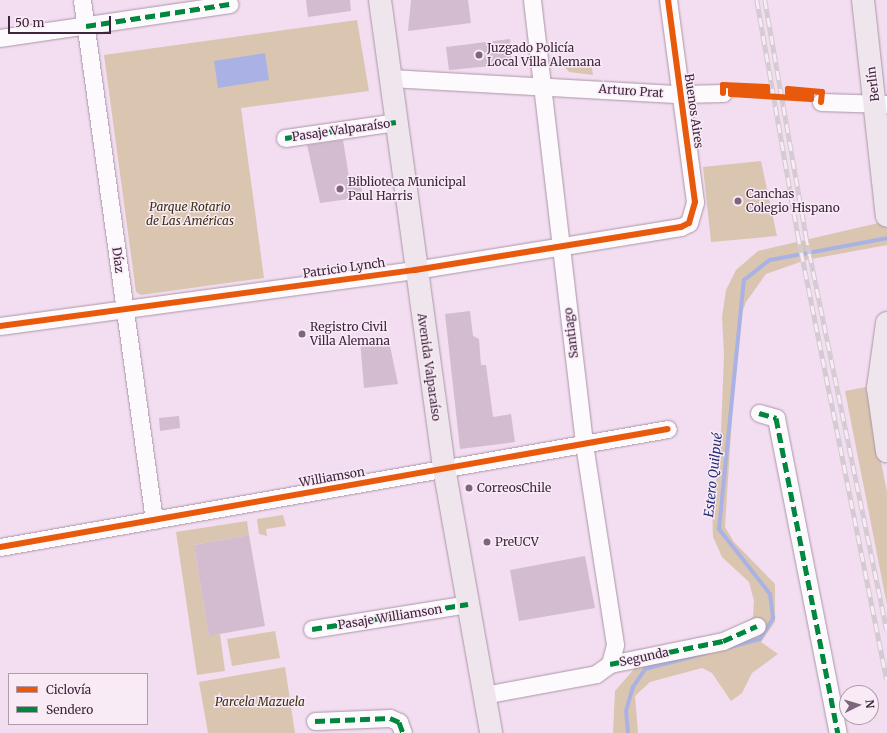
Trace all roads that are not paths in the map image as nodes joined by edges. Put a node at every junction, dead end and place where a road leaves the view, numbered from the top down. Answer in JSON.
{"nodes":[{"id":1,"x":82,"y":0,"type":"edge"},
{"id":2,"x":380,"y":0,"type":"edge"},
{"id":3,"x":532,"y":0,"type":"edge"},
{"id":4,"x":668,"y":0,"type":"edge"},
{"id":5,"x":863,"y":0,"type":"edge"},
{"id":6,"x":229,"y":4,"type":"dead end"},
{"id":7,"x":86,"y":26,"type":"junction"},
{"id":8,"x":0,"y":38,"type":"edge"},
{"id":9,"x":390,"y":78,"type":"junction"},
{"id":10,"x":543,"y":85,"type":"junction"},
{"id":11,"x":723,"y":93,"type":"dead end"},
{"id":12,"x":680,"y":94,"type":"junction"},
{"id":13,"x":821,"y":102,"type":"dead end"},
{"id":14,"x":881,"y":104,"type":"edge"},
{"id":15,"x":396,"y":122,"type":"junction"},
{"id":16,"x":285,"y":138,"type":"dead end"},
{"id":17,"x":887,"y":216,"type":"edge"},
{"id":18,"x":689,"y":223,"type":"joint"},
{"id":19,"x":560,"y":247,"type":"junction"},
{"id":20,"x":415,"y":270,"type":"junction"},
{"id":21,"x":125,"y":308,"type":"junction"},
{"id":22,"x":887,"y":323,"type":"edge"},
{"id":23,"x":0,"y":326,"type":"edge"},
{"id":24,"x":882,"y":389,"type":"edge"},
{"id":25,"x":759,"y":413,"type":"dead end"},
{"id":26,"x":668,"y":429,"type":"dead end"},
{"id":27,"x":584,"y":444,"type":"junction"},
{"id":28,"x":887,"y":451,"type":"edge"},
{"id":29,"x":444,"y":468,"type":"junction"},
{"id":30,"x":154,"y":520,"type":"junction"},
{"id":31,"x":0,"y":547,"type":"edge"},
{"id":32,"x":468,"y":604,"type":"junction"},
{"id":33,"x":757,"y":626,"type":"dead end"},
{"id":34,"x":312,"y":629,"type":"dead end"},
{"id":35,"x":610,"y":664,"type":"junction"},
{"id":36,"x":484,"y":695,"type":"junction"},
{"id":37,"x":314,"y":722,"type":"dead end"},
{"id":38,"x":403,"y":733,"type":"edge"},
{"id":39,"x":491,"y":733,"type":"edge"},
{"id":40,"x":838,"y":733,"type":"edge"}],
"edges":[{"from":1,"to":7,"type":"street","name":"Díaz"},
{"from":2,"to":9,"type":"main road","name":"Avenida Valparaíso"},
{"from":3,"to":10,"type":"street","name":"Santiago"},
{"from":4,"to":12,"type":"street","name":"Buenos Aires"},
{"from":5,"to":14,"type":"main road","name":"Berlín"},
{"from":6,"to":7,"type":"street"},
{"from":7,"to":8,"type":"street"},
{"from":7,"to":21,"type":"street","name":"Díaz"},
{"from":9,"to":10,"type":"street","name":"Arturo Prat"},
{"from":9,"to":15,"type":"main road","name":"Avenida Valparaíso"},
{"from":10,"to":12,"type":"street","name":"Arturo Prat"},
{"from":10,"to":19,"type":"street","name":"Santiago"},
{"from":11,"to":12,"type":"street","name":"Arturo Prat"},
{"from":12,"to":18,"type":"street","name":"Buenos Aires"},
{"from":13,"to":14,"type":"street"},
{"from":14,"to":17,"type":"main road","name":"Berlín"},
{"from":15,"to":16,"type":"street","name":"Pasaje Valparaíso"},
{"from":15,"to":20,"type":"main road","name":"Avenida Valparaíso"},
{"from":18,"to":19,"type":"street","name":"Patricio Lynch"},
{"from":19,"to":20,"type":"street","name":"Patricio Lynch"},
{"from":19,"to":27,"type":"street","name":"Santiago"},
{"from":20,"to":21,"type":"street","name":"Patricio Lynch"},
{"from":20,"to":29,"type":"main road","name":"Avenida Valparaíso"},
{"from":21,"to":23,"type":"street","name":"Patricio Lynch"},
{"from":21,"to":30,"type":"street","name":"Díaz"},
{"from":22,"to":24,"type":"main road"},
{"from":24,"to":28,"type":"main road"},
{"from":25,"to":40,"type":"street"},
{"from":26,"to":27,"type":"street","name":"Williamson"},
{"from":27,"to":29,"type":"street","name":"Williamson"},
{"from":27,"to":35,"type":"street","name":"Santiago"},
{"from":29,"to":30,"type":"street","name":"Williamson"},
{"from":29,"to":32,"type":"main road","name":"Avenida Valparaíso"},
{"from":30,"to":31,"type":"street","name":"Williamson"},
{"from":32,"to":34,"type":"street","name":"Pasaje Williamson"},
{"from":32,"to":36,"type":"main road","name":"Avenida Valparaíso"},
{"from":33,"to":35,"type":"street","name":"Segunda"},
{"from":35,"to":36,"type":"street","name":"Segunda"},
{"from":36,"to":39,"type":"main road","name":"Avenida Valparaíso"},
{"from":37,"to":38,"type":"street"}]}
